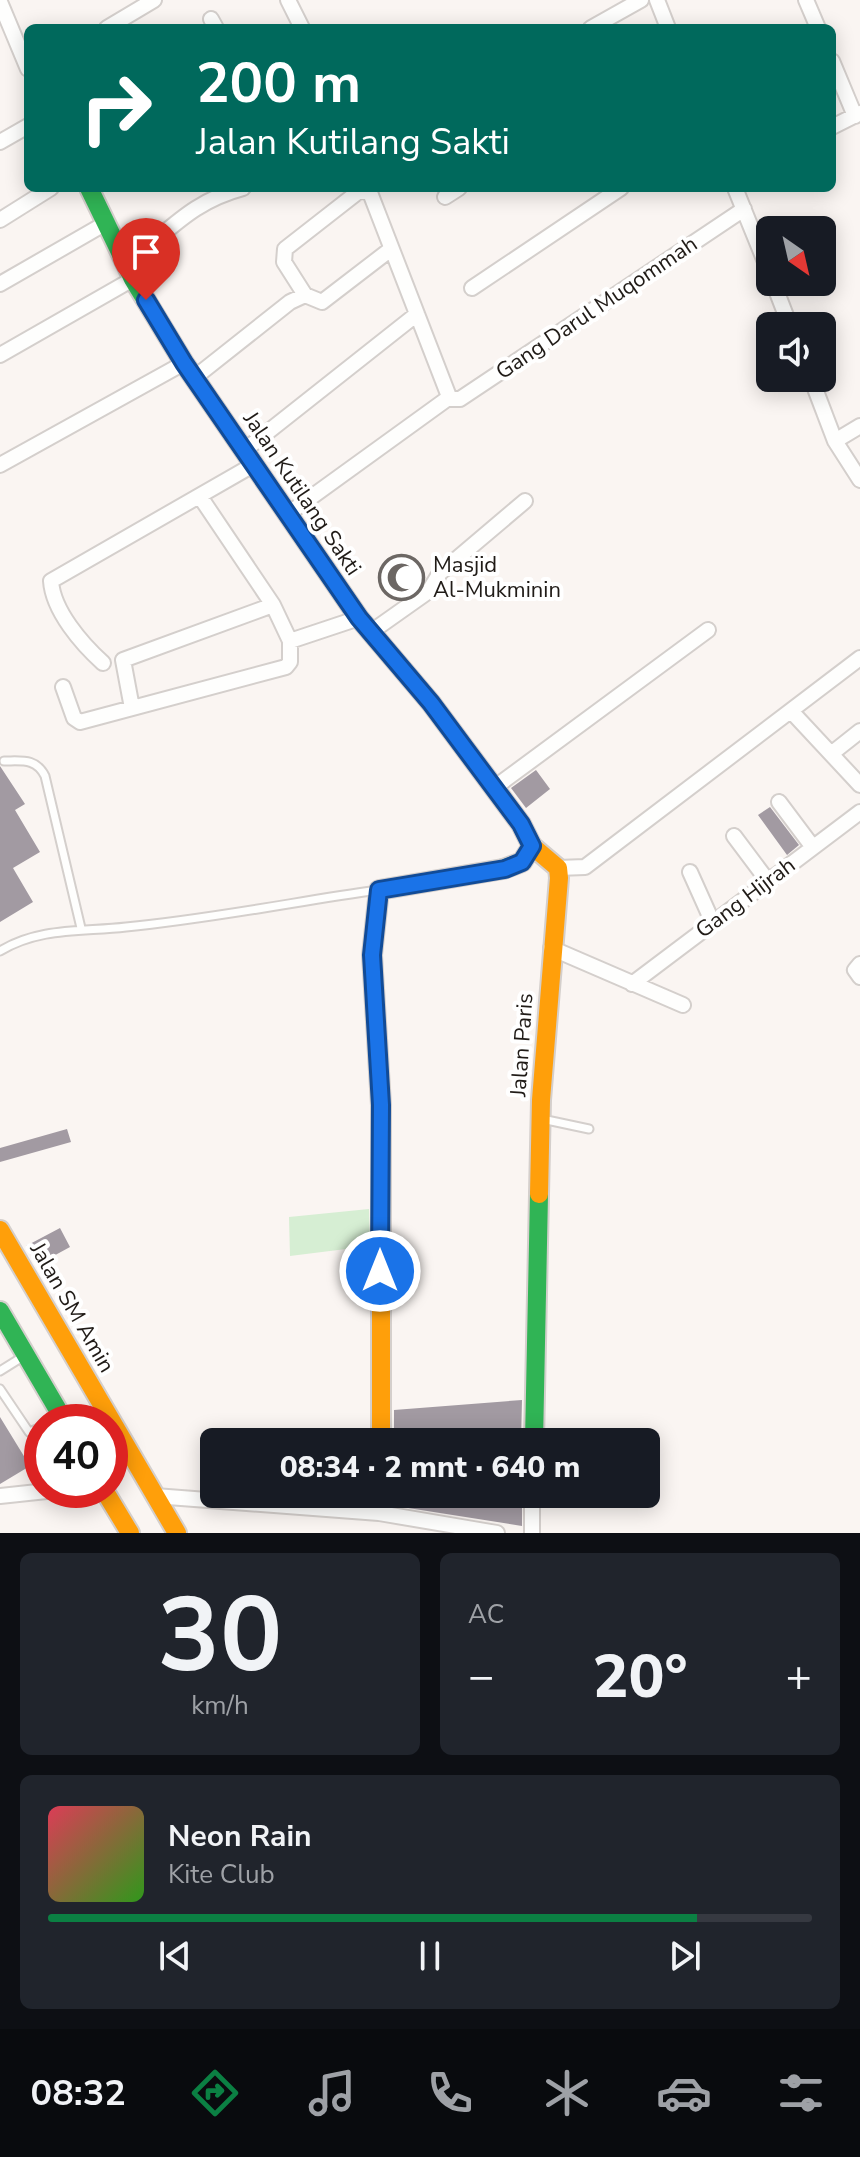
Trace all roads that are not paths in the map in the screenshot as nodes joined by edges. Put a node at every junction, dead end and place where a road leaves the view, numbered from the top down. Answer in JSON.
{"nodes":[{"id":1,"x":154,"y":0,"type":"edge"},
{"id":2,"x":288,"y":0,"type":"edge"},
{"id":3,"x":641,"y":0,"type":"edge"},
{"id":4,"x":657,"y":0,"type":"edge"},
{"id":5,"x":806,"y":0,"type":"edge"},
{"id":6,"x":6,"y":3,"type":"edge"},
{"id":7,"x":114,"y":24,"type":"edge"},
{"id":8,"x":300,"y":24,"type":"edge"},
{"id":9,"x":598,"y":24,"type":"edge"},
{"id":10,"x":666,"y":24,"type":"edge"},
{"id":11,"x":816,"y":24,"type":"edge"},
{"id":12,"x":24,"y":57,"type":"edge"},
{"id":13,"x":836,"y":69,"type":"edge"},
{"id":14,"x":858,"y":114,"type":"edge"},
{"id":15,"x":836,"y":125,"type":"edge"},
{"id":16,"x":24,"y":128,"type":"edge"},
{"id":17,"x":0,"y":142,"type":"edge"},
{"id":18,"x":45,"y":192,"type":"edge"},
{"id":19,"x":92,"y":192,"type":"edge"},
{"id":20,"x":230,"y":192,"type":"edge"},
{"id":21,"x":358,"y":192,"type":"edge"},
{"id":22,"x":369,"y":192,"type":"edge"},
{"id":23,"x":453,"y":192,"type":"edge"},
{"id":24,"x":615,"y":192,"type":"edge"},
{"id":25,"x":737,"y":192,"type":"edge"},
{"id":26,"x":445,"y":197,"type":"dead end"},
{"id":27,"x":744,"y":209,"type":"junction"},
{"id":28,"x":0,"y":220,"type":"edge"},
{"id":29,"x":106,"y":223,"type":"junction"},
{"id":30,"x":756,"y":239,"type":"edge"},
{"id":31,"x":391,"y":249,"type":"junction"},
{"id":32,"x":130,"y":271,"type":"junction"},
{"id":33,"x":0,"y":284,"type":"edge"},
{"id":34,"x":472,"y":288,"type":"dead end"},
{"id":35,"x":305,"y":295,"type":"junction"},
{"id":36,"x":417,"y":314,"type":"junction"},
{"id":37,"x":0,"y":355,"type":"edge"},
{"id":38,"x":189,"y":370,"type":"junction"},
{"id":39,"x":816,"y":392,"type":"edge"},
{"id":40,"x":447,"y":399,"type":"junction"},
{"id":41,"x":860,"y":426,"type":"edge"},
{"id":42,"x":835,"y":441,"type":"junction"},
{"id":43,"x":249,"y":458,"type":"junction"},
{"id":44,"x":0,"y":465,"type":"edge"},
{"id":45,"x":860,"y":480,"type":"edge"},
{"id":46,"x":201,"y":498,"type":"junction"},
{"id":47,"x":525,"y":501,"type":"dead end"},
{"id":48,"x":288,"y":514,"type":"junction"},
{"id":49,"x":273,"y":605,"type":"junction"},
{"id":50,"x":365,"y":625,"type":"junction"},
{"id":51,"x":708,"y":630,"type":"dead end"},
{"id":52,"x":290,"y":641,"type":"junction"},
{"id":53,"x":860,"y":658,"type":"edge"},
{"id":54,"x":103,"y":663,"type":"dead end"},
{"id":55,"x":63,"y":687,"type":"dead end"},
{"id":56,"x":132,"y":708,"type":"junction"},
{"id":57,"x":791,"y":711,"type":"junction"},
{"id":58,"x":860,"y":731,"type":"edge"},
{"id":59,"x":831,"y":754,"type":"junction"},
{"id":60,"x":4,"y":761,"type":"dead end"},
{"id":61,"x":860,"y":785,"type":"edge"},
{"id":62,"x":494,"y":788,"type":"junction"},
{"id":63,"x":779,"y":802,"type":"dead end"},
{"id":64,"x":860,"y":812,"type":"edge"},
{"id":65,"x":734,"y":836,"type":"dead end"},
{"id":66,"x":532,"y":846,"type":"junction"},
{"id":67,"x":812,"y":846,"type":"junction"},
{"id":68,"x":558,"y":868,"type":"junction"},
{"id":69,"x":690,"y":872,"type":"dead end"},
{"id":70,"x":767,"y":880,"type":"junction"},
{"id":71,"x":379,"y":890,"type":"junction"},
{"id":72,"x":712,"y":921,"type":"junction"},
{"id":73,"x":81,"y":928,"type":"junction"},
{"id":74,"x":551,"y":948,"type":"junction"},
{"id":75,"x":0,"y":951,"type":"edge"},
{"id":76,"x":860,"y":964,"type":"edge"},
{"id":77,"x":860,"y":977,"type":"edge"},
{"id":78,"x":632,"y":984,"type":"junction"},
{"id":79,"x":683,"y":1005,"type":"dead end"},
{"id":80,"x":540,"y":1119,"type":"junction"},
{"id":81,"x":589,"y":1129,"type":"dead end"},
{"id":82,"x":0,"y":1230,"type":"edge"},
{"id":83,"x":0,"y":1311,"type":"edge"},
{"id":84,"x":26,"y":1355,"type":"junction"},
{"id":85,"x":0,"y":1371,"type":"edge"},
{"id":86,"x":0,"y":1389,"type":"edge"},
{"id":87,"x":50,"y":1404,"type":"edge"},
{"id":88,"x":24,"y":1425,"type":"edge"},
{"id":89,"x":381,"y":1428,"type":"edge"},
{"id":90,"x":534,"y":1428,"type":"edge"},
{"id":91,"x":24,"y":1493,"type":"edge"},
{"id":92,"x":0,"y":1496,"type":"edge"},
{"id":93,"x":155,"y":1496,"type":"junction"},
{"id":94,"x":115,"y":1508,"type":"edge"},
{"id":95,"x":379,"y":1508,"type":"edge"},
{"id":96,"x":532,"y":1508,"type":"edge"},
{"id":97,"x":379,"y":1513,"type":"junction"},
{"id":98,"x":465,"y":1530,"type":"edge"},
{"id":99,"x":130,"y":1533,"type":"edge"},
{"id":100,"x":177,"y":1533,"type":"edge"},
{"id":101,"x":497,"y":1533,"type":"edge"},
{"id":102,"x":532,"y":1533,"type":"edge"}],
"edges":[{"from":1,"to":7,"type":"street"},
{"from":2,"to":8,"type":"street"},
{"from":3,"to":9,"type":"street"},
{"from":4,"to":10,"type":"street"},
{"from":5,"to":11,"type":"street"},
{"from":6,"to":12,"type":"street"},
{"from":13,"to":14,"type":"street"},
{"from":14,"to":15,"type":"street"},
{"from":16,"to":17,"type":"street"},
{"from":18,"to":28,"type":"street"},
{"from":19,"to":29,"type":"street","name":"Jalan Kutilang Sakti"},
{"from":20,"to":32,"type":"street"},
{"from":21,"to":35,"type":"street"},
{"from":22,"to":31,"type":"street"},
{"from":23,"to":26,"type":"street"},
{"from":24,"to":34,"type":"street"},
{"from":25,"to":27,"type":"street"},
{"from":27,"to":30,"type":"street"},
{"from":27,"to":40,"type":"street","name":"Gang Darul Muqommah"},
{"from":29,"to":32,"type":"street","name":"Jalan Kutilang Sakti"},
{"from":29,"to":33,"type":"street"},
{"from":31,"to":35,"type":"street"},
{"from":31,"to":36,"type":"street"},
{"from":32,"to":37,"type":"street"},
{"from":32,"to":38,"type":"street","name":"Jalan Kutilang Sakti"},
{"from":35,"to":38,"type":"street"},
{"from":36,"to":40,"type":"street"},
{"from":36,"to":43,"type":"street"},
{"from":38,"to":43,"type":"street","name":"Jalan Kutilang Sakti"},
{"from":38,"to":44,"type":"street"},
{"from":39,"to":42,"type":"street"},
{"from":40,"to":48,"type":"street","name":"Gang Darul Muqommah"},
{"from":41,"to":42,"type":"street"},
{"from":42,"to":45,"type":"street"},
{"from":43,"to":46,"type":"street"},
{"from":43,"to":48,"type":"street","name":"Jalan Kutilang Sakti"},
{"from":46,"to":49,"type":"street"},
{"from":46,"to":54,"type":"street"},
{"from":47,"to":50,"type":"street"},
{"from":48,"to":50,"type":"street","name":"Jalan Kutilang Sakti"},
{"from":49,"to":52,"type":"street"},
{"from":49,"to":56,"type":"street"},
{"from":50,"to":52,"type":"street"},
{"from":50,"to":62,"type":"street","name":"Jalan Kutilang Sakti"},
{"from":51,"to":62,"type":"street"},
{"from":52,"to":56,"type":"street"},
{"from":53,"to":57,"type":"street"},
{"from":55,"to":56,"type":"street"},
{"from":57,"to":59,"type":"street"},
{"from":57,"to":68,"type":"street"},
{"from":58,"to":59,"type":"street"},
{"from":59,"to":61,"type":"street"},
{"from":60,"to":73,"type":"lane"},
{"from":62,"to":66,"type":"street","name":"Jalan Kutilang Sakti"},
{"from":63,"to":67,"type":"street"},
{"from":64,"to":67,"type":"street","name":"Gang Hijrah"},
{"from":65,"to":70,"type":"street"},
{"from":66,"to":68,"type":"street"},
{"from":66,"to":71,"type":"street"},
{"from":67,"to":70,"type":"street","name":"Gang Hijrah"},
{"from":68,"to":74,"type":"street","name":"Jalan Paris"},
{"from":69,"to":72,"type":"street"},
{"from":70,"to":72,"type":"street","name":"Gang Hijrah"},
{"from":71,"to":73,"type":"lane"},
{"from":71,"to":89,"type":"street"},
{"from":72,"to":78,"type":"street","name":"Gang Hijrah"},
{"from":73,"to":75,"type":"lane"},
{"from":74,"to":78,"type":"street"},
{"from":74,"to":80,"type":"street","name":"Jalan Paris"},
{"from":76,"to":77,"type":"street"},
{"from":78,"to":79,"type":"street"},
{"from":80,"to":81,"type":"lane"},
{"from":80,"to":90,"type":"street","name":"Jalan Paris"},
{"from":82,"to":93,"type":"street","name":"Jalan SM Amin"},
{"from":83,"to":84,"type":"street"},
{"from":84,"to":85,"type":"lane"},
{"from":84,"to":87,"type":"street"},
{"from":86,"to":88,"type":"lane"},
{"from":91,"to":92,"type":"street"},
{"from":93,"to":97,"type":"street"},
{"from":93,"to":100,"type":"street","name":"Jalan SM Amin"},
{"from":94,"to":99,"type":"street"},
{"from":95,"to":97,"type":"street"},
{"from":96,"to":102,"type":"street"},
{"from":97,"to":98,"type":"street"},
{"from":98,"to":101,"type":"street"}]}
